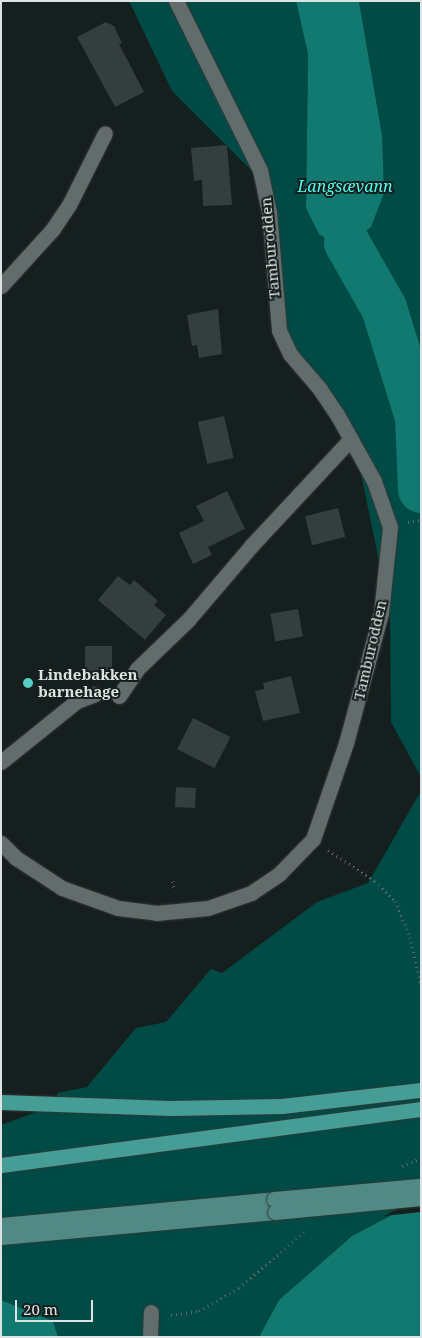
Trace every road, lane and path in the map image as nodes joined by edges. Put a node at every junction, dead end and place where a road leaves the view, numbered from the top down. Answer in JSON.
{"nodes":[{"id":1,"x":176,"y":1,"type":"edge"},
{"id":2,"x":105,"y":133,"type":"dead end"},
{"id":3,"x":1,"y":286,"type":"edge"},
{"id":4,"x":351,"y":439,"type":"junction"},
{"id":5,"x":421,"y":520,"type":"edge"},
{"id":6,"x":410,"y":522,"type":"dead end"},
{"id":7,"x":94,"y":694,"type":"dead end"},
{"id":8,"x":119,"y":696,"type":"dead end"},
{"id":9,"x":1,"y":762,"type":"edge"},
{"id":10,"x":313,"y":839,"type":"junction"},
{"id":11,"x":1,"y":843,"type":"edge"},
{"id":12,"x":421,"y":986,"type":"edge"},
{"id":13,"x":415,"y":1091,"type":"edge"},
{"id":14,"x":1,"y":1102,"type":"edge"},
{"id":15,"x":415,"y":1110,"type":"edge"},
{"id":16,"x":421,"y":1158,"type":"edge"},
{"id":17,"x":1,"y":1165,"type":"edge"},
{"id":18,"x":395,"y":1169,"type":"dead end"},
{"id":19,"x":421,"y":1186,"type":"edge"},
{"id":20,"x":421,"y":1198,"type":"edge"},
{"id":21,"x":274,"y":1206,"type":"junction"},
{"id":22,"x":1,"y":1225,"type":"edge"},
{"id":23,"x":309,"y":1227,"type":"dead end"},
{"id":24,"x":1,"y":1237,"type":"edge"},
{"id":25,"x":151,"y":1312,"type":"joint"},
{"id":26,"x":150,"y":1337,"type":"edge"}],
"edges":[{"from":1,"to":4,"type":"street","name":"Tamburodden"},
{"from":2,"to":3,"type":"street"},
{"from":4,"to":8,"type":"street"},
{"from":4,"to":10,"type":"street","name":"Tamburodden"},
{"from":5,"to":6,"type":"path"},
{"from":7,"to":9,"type":"street"},
{"from":10,"to":11,"type":"street","name":"Tamburodden"},
{"from":10,"to":12,"type":"path"},
{"from":13,"to":14,"type":"highway"},
{"from":15,"to":17,"type":"highway"},
{"from":16,"to":18,"type":"path"},
{"from":19,"to":21,"type":"main road","bridge":true},
{"from":20,"to":21,"type":"main road","bridge":true},
{"from":21,"to":22,"type":"main road"},
{"from":21,"to":24,"type":"main road"},
{"from":23,"to":25,"type":"path"},
{"from":25,"to":26,"type":"street"}]}
